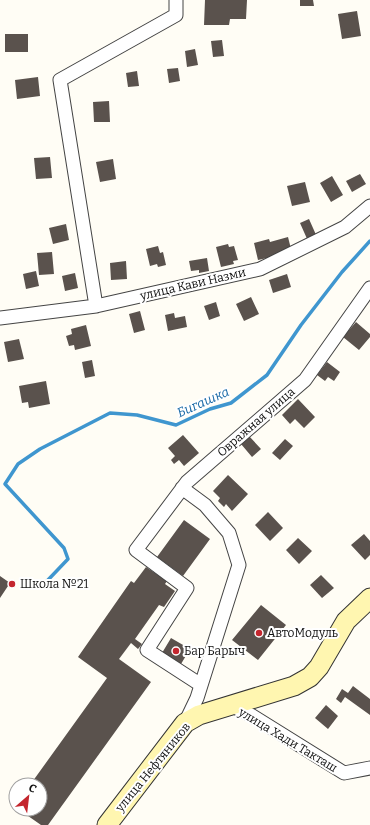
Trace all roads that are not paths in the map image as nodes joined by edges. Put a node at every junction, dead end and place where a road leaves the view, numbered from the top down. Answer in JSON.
{"nodes":[{"id":1,"x":176,"y":0,"type":"edge"},
{"id":2,"x":370,"y":206,"type":"edge"},
{"id":3,"x":370,"y":288,"type":"edge"},
{"id":4,"x":96,"y":306,"type":"junction"},
{"id":5,"x":0,"y":318,"type":"edge"},
{"id":6,"x":182,"y":488,"type":"junction"},
{"id":7,"x":370,"y":598,"type":"edge"},
{"id":8,"x":202,"y":685,"type":"junction"},
{"id":9,"x":230,"y":706,"type":"junction"},
{"id":10,"x":185,"y":723,"type":"junction"},
{"id":11,"x":370,"y":768,"type":"edge"},
{"id":12,"x":107,"y":825,"type":"edge"}],
"edges":[{"from":1,"to":4,"type":"street"},
{"from":2,"to":4,"type":"street","name":"улица Кави Назми"},
{"from":3,"to":6,"type":"street","name":"Овражная улица"},
{"from":4,"to":5,"type":"street","name":"улица Кави Назми"},
{"from":6,"to":8,"type":"street"},
{"from":6,"to":8,"type":"street","name":"Овражная улица"},
{"from":7,"to":9,"type":"street","name":"улица Нефтяников"},
{"from":8,"to":10,"type":"street"},
{"from":9,"to":10,"type":"street","name":"улица Нефтяников"},
{"from":9,"to":11,"type":"street","name":"улица Хади Такташ"},
{"from":10,"to":12,"type":"street","name":"улица Нефтяников"}]}
